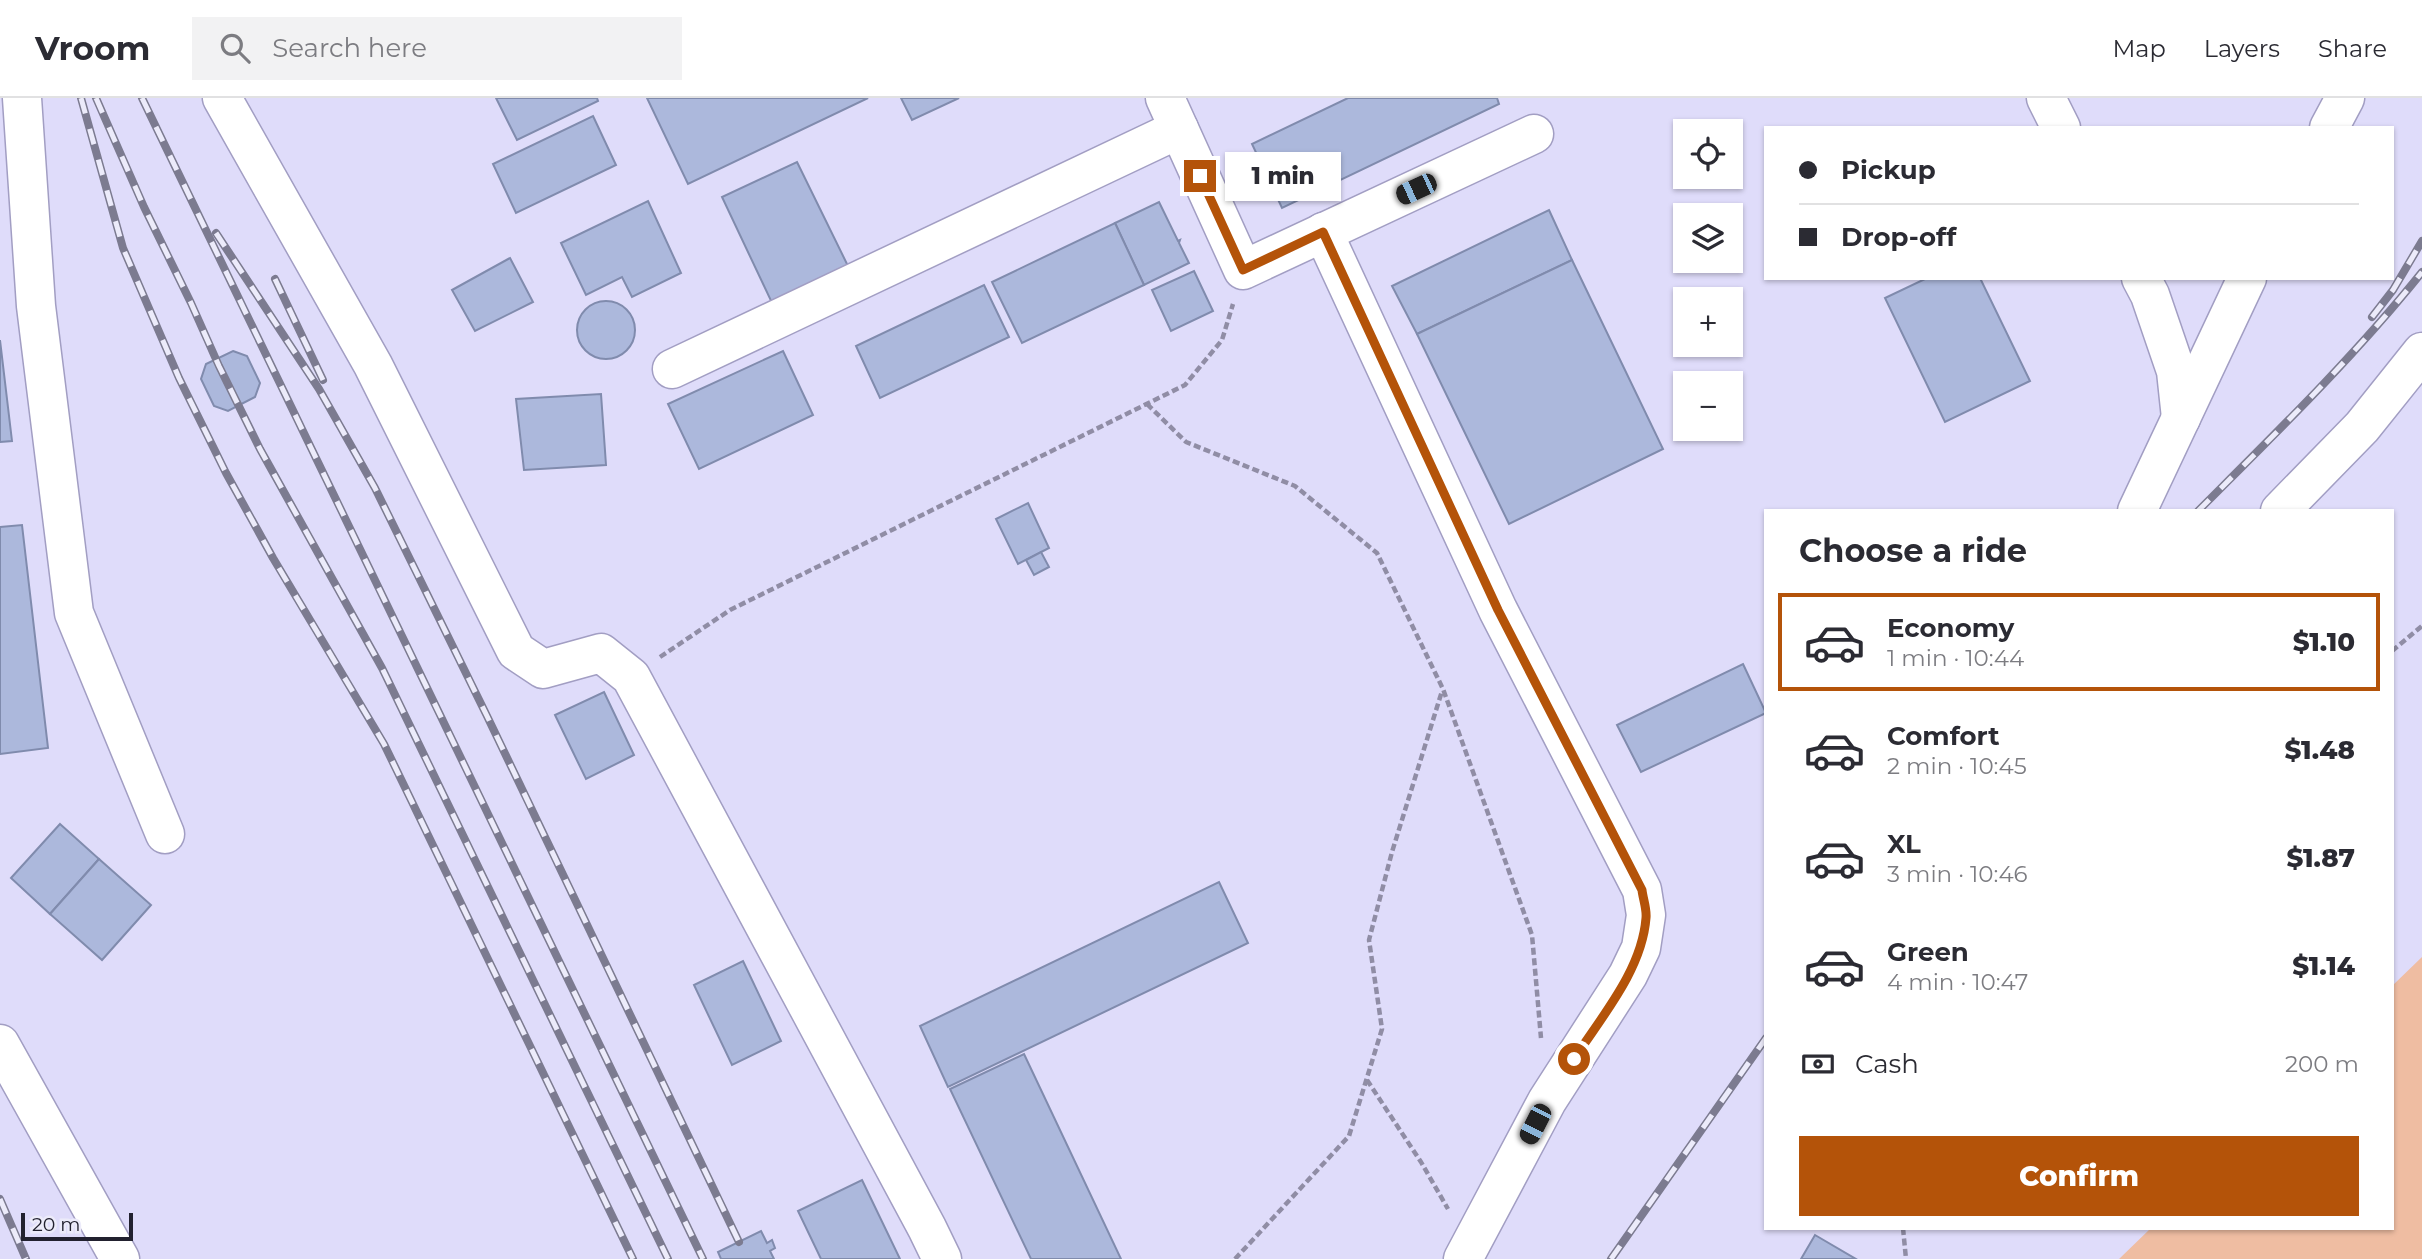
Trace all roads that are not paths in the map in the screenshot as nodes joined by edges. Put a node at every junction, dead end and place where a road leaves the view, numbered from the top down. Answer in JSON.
{"nodes":[{"id":1,"x":22,"y":98,"type":"edge"},
{"id":2,"x":222,"y":98,"type":"edge"},
{"id":3,"x":2046,"y":98,"type":"edge"},
{"id":4,"x":2345,"y":98,"type":"edge"},
{"id":5,"x":1172,"y":113,"type":"edge"},
{"id":6,"x":2060,"y":126,"type":"edge"},
{"id":7,"x":2330,"y":126,"type":"edge"},
{"id":8,"x":1534,"y":134,"type":"dead end"},
{"id":9,"x":1323,"y":232,"type":"junction"},
{"id":10,"x":2142,"y":280,"type":"edge"},
{"id":11,"x":2246,"y":280,"type":"edge"},
{"id":12,"x":2422,"y":352,"type":"edge"},
{"id":13,"x":672,"y":369,"type":"dead end"},
{"id":14,"x":2181,"y":418,"type":"junction"},
{"id":15,"x":2138,"y":509,"type":"edge"},
{"id":16,"x":2282,"y":509,"type":"edge"},
{"id":17,"x":165,"y":834,"type":"dead end"},
{"id":18,"x":0,"y":1044,"type":"edge"},
{"id":19,"x":1466,"y":1253,"type":"edge"},
{"id":20,"x":120,"y":1259,"type":"edge"},
{"id":21,"x":942,"y":1259,"type":"edge"}],
"edges":[{"from":1,"to":17,"type":"lane"},
{"from":2,"to":21,"type":"lane"},
{"from":3,"to":6,"type":"lane"},
{"from":4,"to":7,"type":"lane"},
{"from":5,"to":9,"type":"lane"},
{"from":5,"to":13,"type":"lane"},
{"from":8,"to":9,"type":"lane"},
{"from":9,"to":19,"type":"lane"},
{"from":10,"to":14,"type":"lane"},
{"from":11,"to":14,"type":"lane"},
{"from":12,"to":16,"type":"lane"},
{"from":14,"to":15,"type":"lane"},
{"from":18,"to":20,"type":"lane"}]}
